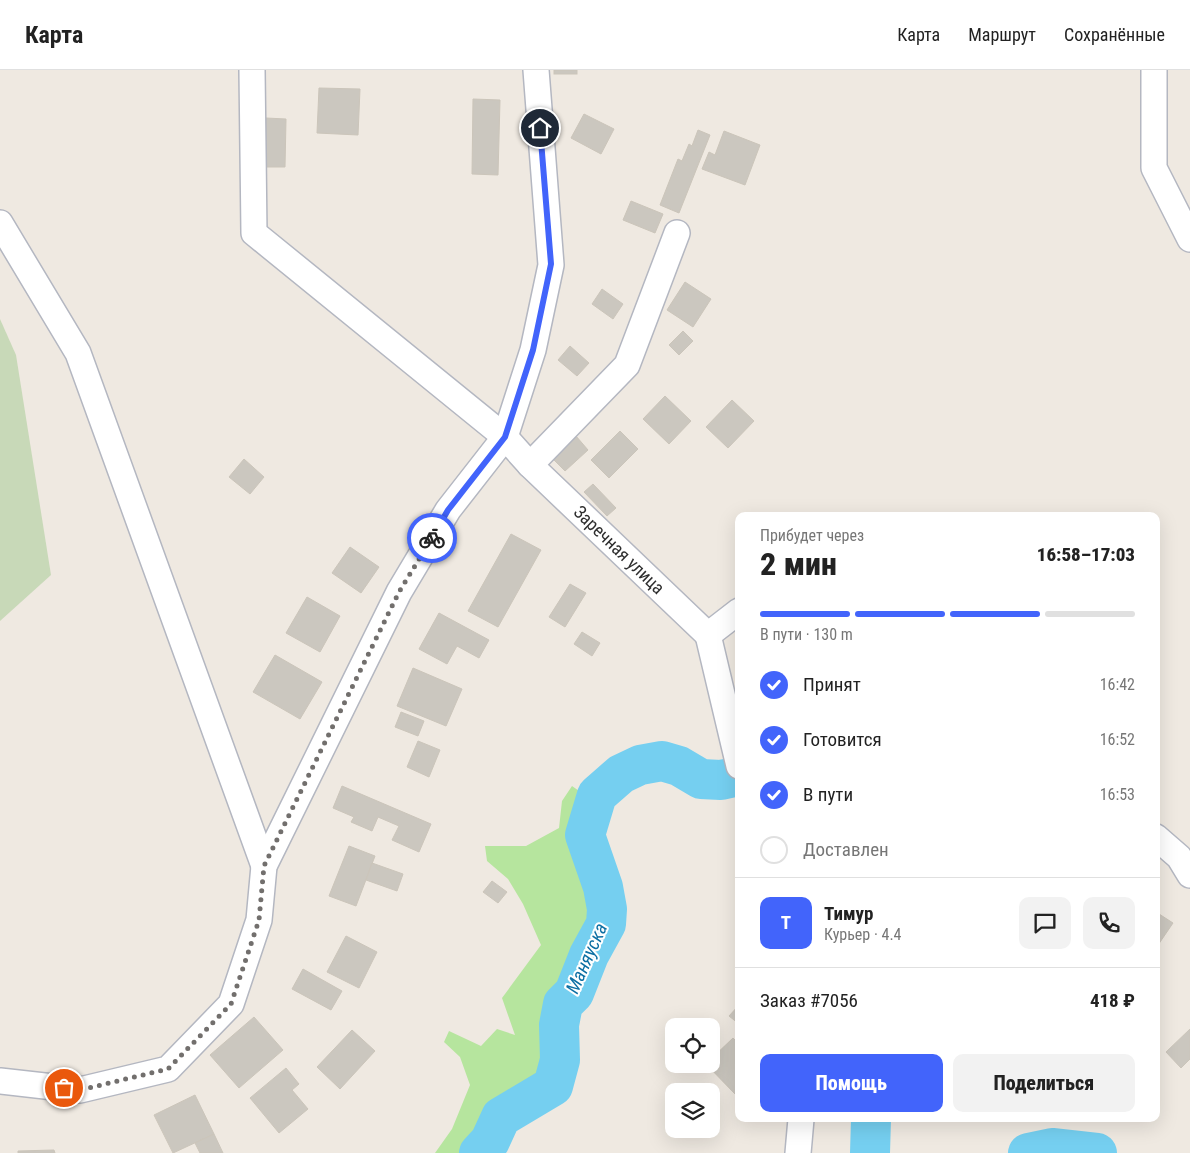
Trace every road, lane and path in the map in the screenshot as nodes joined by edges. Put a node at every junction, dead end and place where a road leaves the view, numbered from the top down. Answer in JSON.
{"nodes":[{"id":1,"x":252,"y":70,"type":"edge"},
{"id":2,"x":536,"y":70,"type":"edge"},
{"id":3,"x":1154,"y":70,"type":"edge"},
{"id":4,"x":0,"y":223,"type":"edge"},
{"id":5,"x":677,"y":233,"type":"dead end"},
{"id":6,"x":1190,"y":239,"type":"edge"},
{"id":7,"x":505,"y":437,"type":"junction"},
{"id":8,"x":530,"y":465,"type":"junction"},
{"id":9,"x":735,"y":614,"type":"edge"},
{"id":10,"x":708,"y":635,"type":"junction"},
{"id":11,"x":735,"y":749,"type":"edge"},
{"id":12,"x":1160,"y":841,"type":"edge"},
{"id":13,"x":264,"y":866,"type":"junction"},
{"id":14,"x":1190,"y":875,"type":"edge"},
{"id":15,"x":0,"y":1081,"type":"edge"},
{"id":16,"x":801,"y":1122,"type":"edge"},
{"id":17,"x":798,"y":1153,"type":"edge"}],
"edges":[{"from":1,"to":7,"type":"street","name":"Заречная улица"},
{"from":2,"to":7,"type":"street"},
{"from":3,"to":6,"type":"street"},
{"from":4,"to":13,"type":"street"},
{"from":5,"to":8,"type":"street"},
{"from":7,"to":8,"type":"street","name":"Заречная улица"},
{"from":7,"to":13,"type":"street"},
{"from":8,"to":10,"type":"street","name":"Заречная улица"},
{"from":9,"to":10,"type":"street"},
{"from":10,"to":11,"type":"street"},
{"from":12,"to":14,"type":"street"},
{"from":13,"to":15,"type":"street"},
{"from":16,"to":17,"type":"street"}]}
